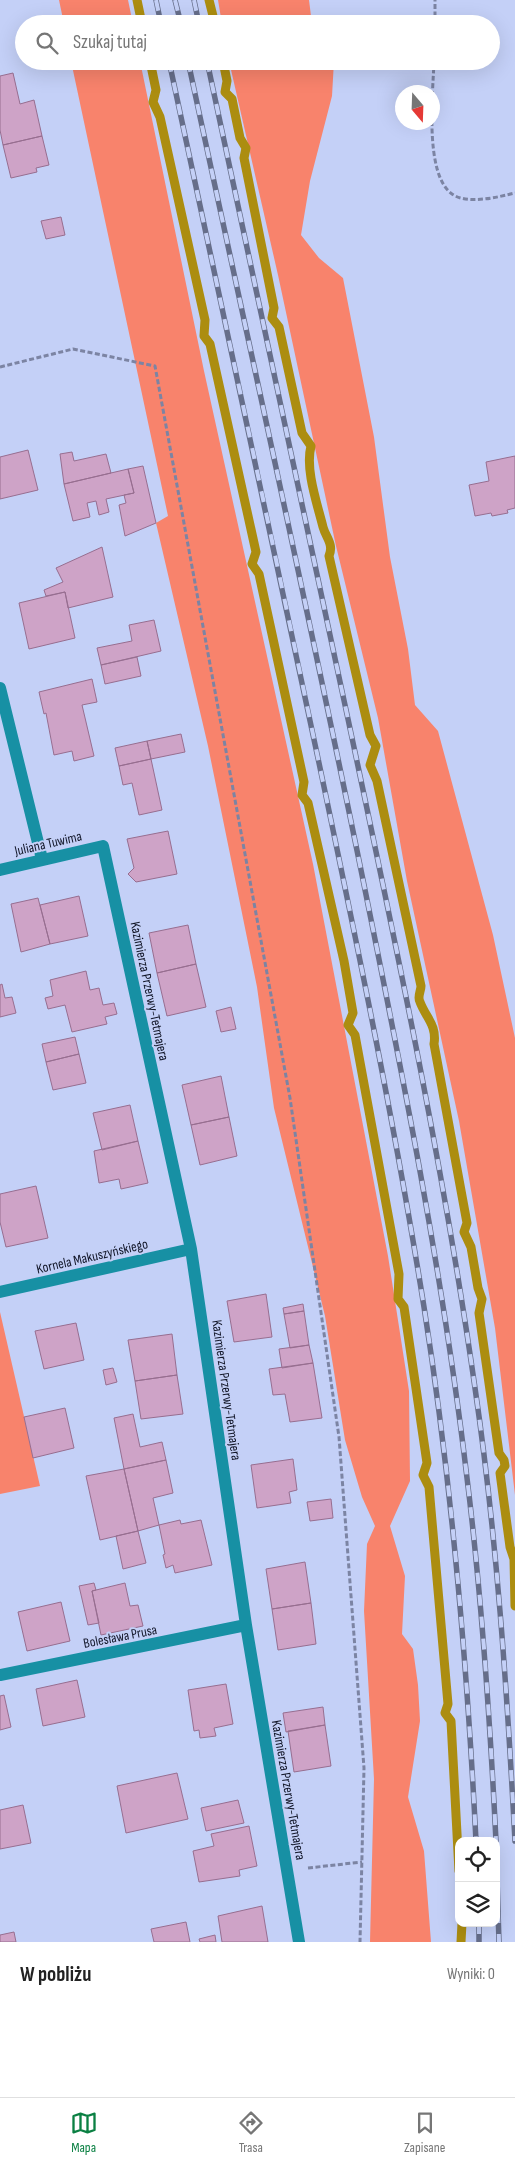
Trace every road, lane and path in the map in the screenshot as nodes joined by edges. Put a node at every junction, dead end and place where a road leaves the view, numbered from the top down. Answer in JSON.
{"nodes":[{"id":1,"x":435,"y":0,"type":"edge"},
{"id":2,"x":434,"y":15,"type":"edge"},
{"id":3,"x":434,"y":70,"type":"edge"},
{"id":4,"x":515,"y":193,"type":"edge"},
{"id":5,"x":0,"y":367,"type":"edge"},
{"id":6,"x":0,"y":688,"type":"edge"},
{"id":7,"x":103,"y":846,"type":"joint"},
{"id":8,"x":42,"y":859,"type":"junction"},
{"id":9,"x":0,"y":870,"type":"edge"},
{"id":10,"x":191,"y":1249,"type":"junction"},
{"id":11,"x":0,"y":1292,"type":"edge"},
{"id":12,"x":246,"y":1626,"type":"junction"},
{"id":13,"x":0,"y":1675,"type":"edge"},
{"id":14,"x":362,"y":1862,"type":"junction"},
{"id":15,"x":288,"y":1871,"type":"junction"},
{"id":16,"x":300,"y":1942,"type":"edge"},
{"id":17,"x":360,"y":1942,"type":"edge"}],
"edges":[{"from":1,"to":2,"type":"path"},
{"from":3,"to":4,"type":"path"},
{"from":5,"to":14,"type":"path"},
{"from":6,"to":8,"type":"street"},
{"from":7,"to":8,"type":"street","name":"Juliana Tuwima"},
{"from":7,"to":10,"type":"street","name":"Kazimierza Przerwy-Tetmajera"},
{"from":8,"to":9,"type":"street","name":"Juliana Tuwima"},
{"from":10,"to":11,"type":"street","name":"Kornela Makuszyńskiego"},
{"from":10,"to":12,"type":"street","name":"Kazimierza Przerwy-Tetmajera"},
{"from":12,"to":13,"type":"street","name":"Bolesława Prusa"},
{"from":12,"to":15,"type":"street","name":"Kazimierza Przerwy-Tetmajera"},
{"from":14,"to":15,"type":"path"},
{"from":14,"to":17,"type":"path"},
{"from":15,"to":16,"type":"street","name":"Kazimierza Przerwy-Tetmajera"}]}
